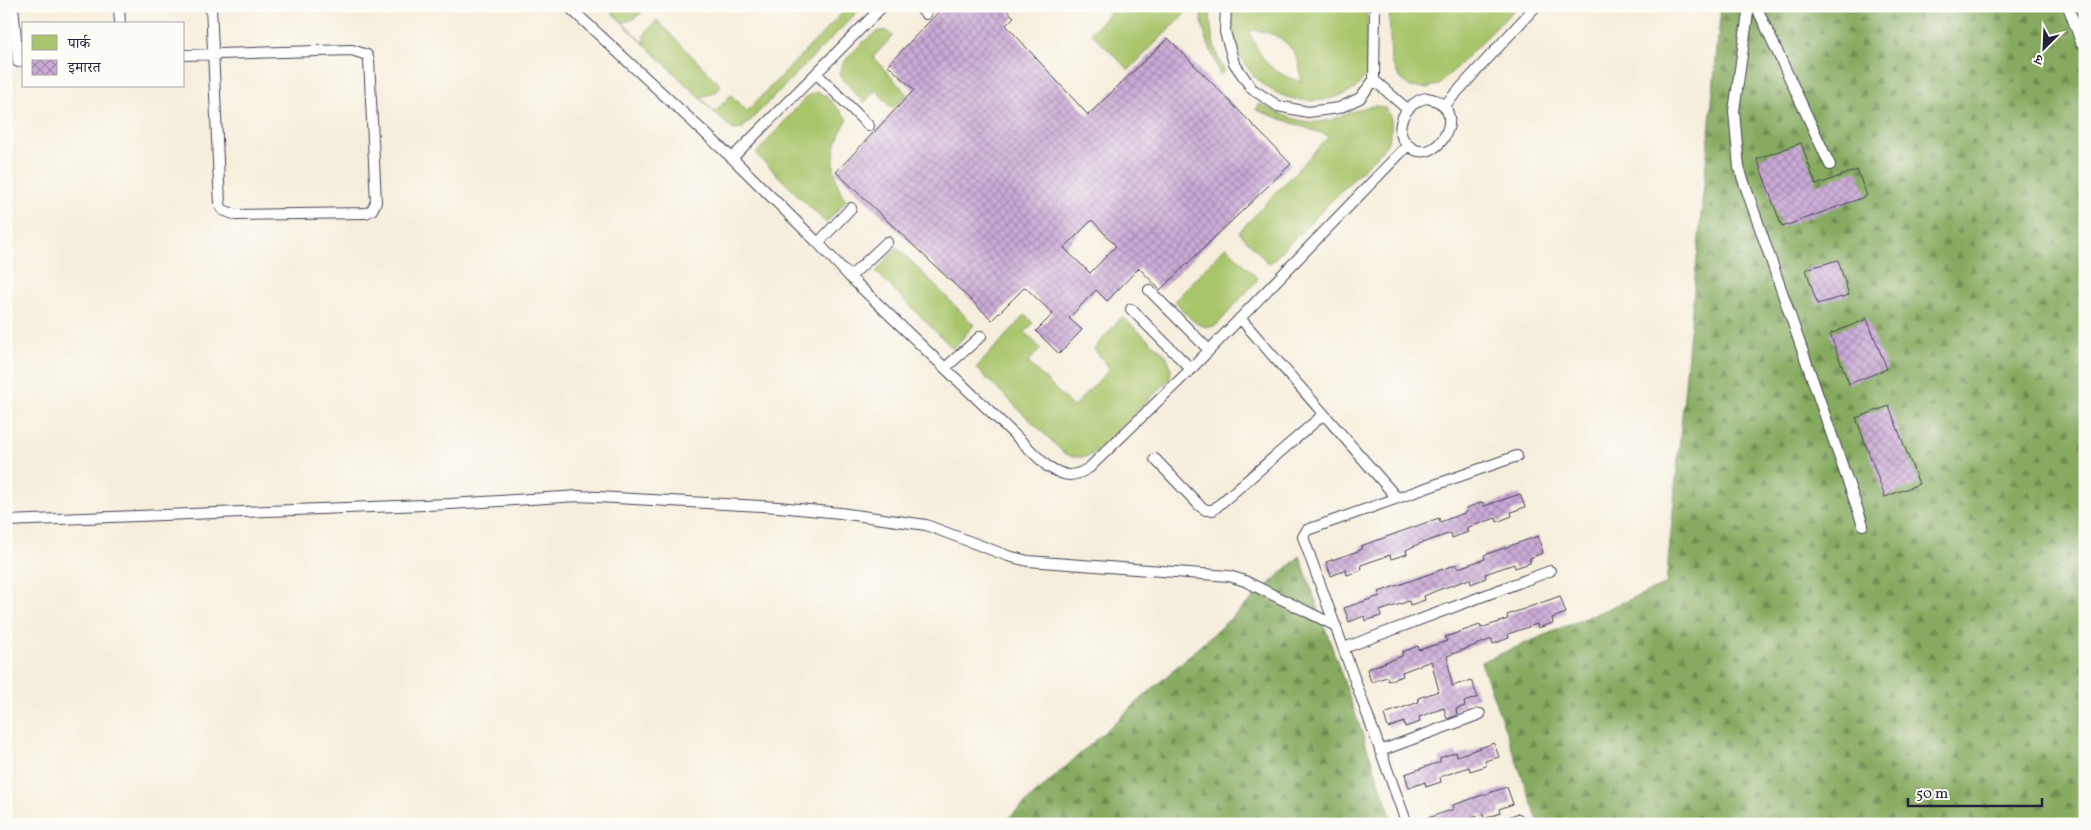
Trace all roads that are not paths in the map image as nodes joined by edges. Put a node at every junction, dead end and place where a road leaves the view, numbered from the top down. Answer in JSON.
{"nodes":[{"id":1,"x":13,"y":6,"type":"edge"},
{"id":2,"x":119,"y":6,"type":"edge"},
{"id":3,"x":212,"y":6,"type":"edge"},
{"id":4,"x":568,"y":6,"type":"edge"},
{"id":5,"x":883,"y":6,"type":"edge"},
{"id":6,"x":918,"y":6,"type":"edge"},
{"id":7,"x":1226,"y":6,"type":"edge"},
{"id":8,"x":1375,"y":6,"type":"edge"},
{"id":9,"x":1536,"y":6,"type":"edge"},
{"id":10,"x":1750,"y":6,"type":"edge"},
{"id":11,"x":1756,"y":6,"type":"edge"},
{"id":12,"x":2068,"y":6,"type":"edge"},
{"id":13,"x":926,"y":14,"type":"dead end"},
{"id":14,"x":120,"y":22,"type":"edge"},
{"id":15,"x":2081,"y":42,"type":"dead end"},
{"id":16,"x":213,"y":54,"type":"junction"},
{"id":17,"x":185,"y":55,"type":"edge"},
{"id":18,"x":21,"y":62,"type":"edge"},
{"id":19,"x":6,"y":64,"type":"edge"},
{"id":20,"x":817,"y":74,"type":"junction"},
{"id":21,"x":1374,"y":80,"type":"junction"},
{"id":22,"x":1444,"y":106,"type":"junction"},
{"id":23,"x":1407,"y":108,"type":"junction"},
{"id":24,"x":869,"y":126,"type":"dead end"},
{"id":25,"x":1408,"y":145,"type":"junction"},
{"id":26,"x":732,"y":158,"type":"junction"},
{"id":27,"x":1830,"y":165,"type":"dead end"},
{"id":28,"x":851,"y":208,"type":"dead end"},
{"id":29,"x":818,"y":242,"type":"junction"},
{"id":30,"x":887,"y":242,"type":"dead end"},
{"id":31,"x":850,"y":277,"type":"junction"},
{"id":32,"x":1149,"y":290,"type":"dead end"},
{"id":33,"x":1131,"y":309,"type":"dead end"},
{"id":34,"x":1240,"y":318,"type":"junction"},
{"id":35,"x":981,"y":336,"type":"dead end"},
{"id":36,"x":1209,"y":350,"type":"junction"},
{"id":37,"x":945,"y":368,"type":"junction"},
{"id":38,"x":1190,"y":369,"type":"junction"},
{"id":39,"x":1324,"y":414,"type":"junction"},
{"id":40,"x":1517,"y":456,"type":"dead end"},
{"id":41,"x":1155,"y":459,"type":"dead end"},
{"id":42,"x":1397,"y":498,"type":"junction"},
{"id":43,"x":6,"y":521,"type":"edge"},
{"id":44,"x":1863,"y":525,"type":"dead end"},
{"id":45,"x":1550,"y":571,"type":"dead end"},
{"id":46,"x":1336,"y":626,"type":"junction"},
{"id":47,"x":1344,"y":648,"type":"junction"},
{"id":48,"x":1480,"y":714,"type":"dead end"},
{"id":49,"x":1380,"y":751,"type":"junction"},
{"id":50,"x":1518,"y":820,"type":"dead end"},
{"id":51,"x":1407,"y":824,"type":"edge"},
{"id":52,"x":1506,"y":824,"type":"edge"}],
"edges":[{"from":1,"to":18,"type":"lane"},
{"from":2,"to":14,"type":"lane"},
{"from":3,"to":16,"type":"lane"},
{"from":4,"to":26,"type":"lane"},
{"from":5,"to":20,"type":"lane"},
{"from":6,"to":13,"type":"lane"},
{"from":7,"to":21,"type":"lane"},
{"from":8,"to":21,"type":"lane"},
{"from":9,"to":22,"type":"lane"},
{"from":10,"to":44,"type":"lane"},
{"from":11,"to":27,"type":"lane"},
{"from":12,"to":15,"type":"lane"},
{"from":16,"to":16,"type":"lane"},
{"from":16,"to":17,"type":"lane"},
{"from":18,"to":19,"type":"lane"},
{"from":20,"to":24,"type":"lane"},
{"from":20,"to":26,"type":"lane"},
{"from":21,"to":23,"type":"lane"},
{"from":22,"to":23,"type":"lane"},
{"from":22,"to":25,"type":"lane"},
{"from":23,"to":25,"type":"lane"},
{"from":25,"to":34,"type":"lane"},
{"from":26,"to":29,"type":"lane"},
{"from":28,"to":29,"type":"lane"},
{"from":29,"to":31,"type":"lane"},
{"from":30,"to":31,"type":"lane"},
{"from":31,"to":37,"type":"lane"},
{"from":32,"to":36,"type":"lane"},
{"from":33,"to":38,"type":"lane"},
{"from":34,"to":36,"type":"lane"},
{"from":34,"to":39,"type":"lane"},
{"from":35,"to":37,"type":"lane"},
{"from":36,"to":38,"type":"lane"},
{"from":37,"to":38,"type":"lane"},
{"from":39,"to":41,"type":"lane"},
{"from":39,"to":42,"type":"lane"},
{"from":40,"to":42,"type":"lane"},
{"from":42,"to":46,"type":"lane"},
{"from":43,"to":46,"type":"lane"},
{"from":45,"to":47,"type":"lane"},
{"from":46,"to":47,"type":"lane"},
{"from":47,"to":49,"type":"lane"},
{"from":48,"to":49,"type":"lane"},
{"from":49,"to":51,"type":"lane"},
{"from":50,"to":52,"type":"lane"}]}
